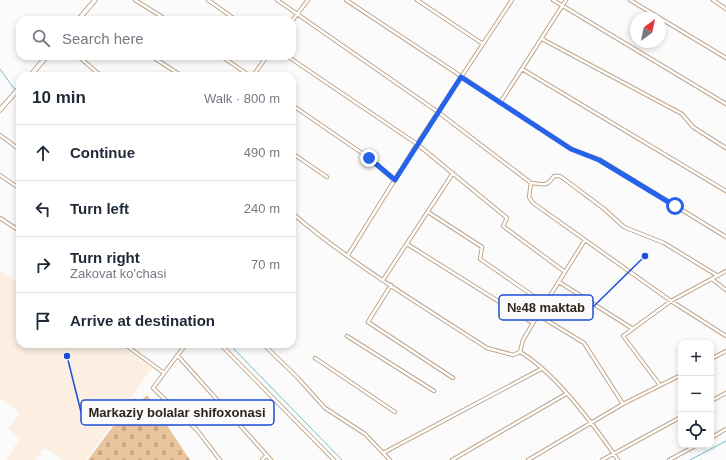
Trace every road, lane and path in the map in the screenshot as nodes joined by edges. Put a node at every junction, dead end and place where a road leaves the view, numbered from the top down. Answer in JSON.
{"nodes":[{"id":1,"x":95,"y":0,"type":"edge"},
{"id":2,"x":135,"y":0,"type":"edge"},
{"id":3,"x":208,"y":0,"type":"edge"},
{"id":4,"x":276,"y":0,"type":"edge"},
{"id":5,"x":308,"y":0,"type":"edge"},
{"id":6,"x":346,"y":0,"type":"edge"},
{"id":7,"x":417,"y":0,"type":"edge"},
{"id":8,"x":512,"y":0,"type":"edge"},
{"id":9,"x":553,"y":0,"type":"edge"},
{"id":10,"x":566,"y":0,"type":"edge"},
{"id":11,"x":630,"y":0,"type":"edge"},
{"id":12,"x":713,"y":0,"type":"edge"},
{"id":13,"x":562,"y":6,"type":"junction"},
{"id":14,"x":726,"y":9,"type":"edge"},
{"id":15,"x":297,"y":15,"type":"junction"},
{"id":16,"x":81,"y":16,"type":"edge"},
{"id":17,"x":161,"y":16,"type":"edge"},
{"id":18,"x":230,"y":16,"type":"edge"},
{"id":19,"x":542,"y":39,"type":"junction"},
{"id":20,"x":482,"y":44,"type":"junction"},
{"id":21,"x":726,"y":58,"type":"edge"},
{"id":22,"x":44,"y":60,"type":"edge"},
{"id":23,"x":83,"y":60,"type":"edge"},
{"id":24,"x":157,"y":60,"type":"edge"},
{"id":25,"x":227,"y":60,"type":"edge"},
{"id":26,"x":264,"y":60,"type":"edge"},
{"id":27,"x":293,"y":60,"type":"edge"},
{"id":28,"x":522,"y":69,"type":"junction"},
{"id":29,"x":34,"y":72,"type":"edge"},
{"id":30,"x":96,"y":72,"type":"edge"},
{"id":31,"x":176,"y":72,"type":"edge"},
{"id":32,"x":245,"y":72,"type":"edge"},
{"id":33,"x":254,"y":72,"type":"edge"},
{"id":34,"x":461,"y":77,"type":"junction"},
{"id":35,"x":16,"y":91,"type":"edge"},
{"id":36,"x":500,"y":103,"type":"junction"},
{"id":37,"x":726,"y":104,"type":"edge"},
{"id":38,"x":296,"y":108,"type":"edge"},
{"id":39,"x":0,"y":110,"type":"edge"},
{"id":40,"x":438,"y":112,"type":"junction"},
{"id":41,"x":0,"y":135,"type":"edge"},
{"id":42,"x":417,"y":144,"type":"junction"},
{"id":43,"x":16,"y":147,"type":"edge"},
{"id":44,"x":726,"y":148,"type":"edge"},
{"id":45,"x":296,"y":156,"type":"edge"},
{"id":46,"x":453,"y":173,"type":"junction"},
{"id":47,"x":0,"y":175,"type":"edge"},
{"id":48,"x":327,"y":177,"type":"dead end"},
{"id":49,"x":395,"y":180,"type":"junction"},
{"id":50,"x":531,"y":183,"type":"junction"},
{"id":51,"x":16,"y":186,"type":"edge"},
{"id":52,"x":726,"y":192,"type":"edge"},
{"id":53,"x":428,"y":212,"type":"junction"},
{"id":54,"x":296,"y":216,"type":"edge"},
{"id":55,"x":0,"y":218,"type":"edge"},
{"id":56,"x":16,"y":228,"type":"edge"},
{"id":57,"x":726,"y":237,"type":"edge"},
{"id":58,"x":585,"y":240,"type":"junction"},
{"id":59,"x":406,"y":244,"type":"junction"},
{"id":60,"x":348,"y":255,"type":"junction"},
{"id":61,"x":726,"y":271,"type":"edge"},
{"id":62,"x":565,"y":272,"type":"junction"},
{"id":63,"x":718,"y":276,"type":"junction"},
{"id":64,"x":712,"y":279,"type":"junction"},
{"id":65,"x":383,"y":280,"type":"junction"},
{"id":66,"x":559,"y":282,"type":"junction"},
{"id":67,"x":391,"y":285,"type":"junction"},
{"id":68,"x":726,"y":290,"type":"edge"},
{"id":69,"x":671,"y":301,"type":"junction"},
{"id":70,"x":545,"y":304,"type":"junction"},
{"id":71,"x":538,"y":315,"type":"junction"},
{"id":72,"x":533,"y":323,"type":"junction"},
{"id":73,"x":633,"y":329,"type":"junction"},
{"id":74,"x":347,"y":336,"type":"dead end"},
{"id":75,"x":726,"y":336,"type":"edge"},
{"id":76,"x":130,"y":348,"type":"edge"},
{"id":77,"x":182,"y":348,"type":"edge"},
{"id":78,"x":224,"y":348,"type":"edge"},
{"id":79,"x":267,"y":348,"type":"edge"},
{"id":80,"x":726,"y":351,"type":"edge"},
{"id":81,"x":520,"y":352,"type":"junction"},
{"id":82,"x":178,"y":356,"type":"junction"},
{"id":83,"x":714,"y":357,"type":"edge"},
{"id":84,"x":315,"y":358,"type":"dead end"},
{"id":85,"x":541,"y":369,"type":"junction"},
{"id":86,"x":164,"y":373,"type":"junction"},
{"id":87,"x":679,"y":376,"type":"edge"},
{"id":88,"x":453,"y":378,"type":"dead end"},
{"id":89,"x":660,"y":385,"type":"junction"},
{"id":90,"x":434,"y":391,"type":"dead end"},
{"id":91,"x":726,"y":393,"type":"edge"},
{"id":92,"x":566,"y":394,"type":"junction"},
{"id":93,"x":714,"y":399,"type":"edge"},
{"id":94,"x":623,"y":404,"type":"junction"},
{"id":95,"x":395,"y":412,"type":"dead end"},
{"id":96,"x":678,"y":419,"type":"edge"},
{"id":97,"x":592,"y":422,"type":"junction"},
{"id":98,"x":726,"y":430,"type":"edge"},
{"id":99,"x":714,"y":436,"type":"edge"},
{"id":100,"x":691,"y":448,"type":"edge"},
{"id":101,"x":383,"y":453,"type":"junction"},
{"id":102,"x":614,"y":453,"type":"junction"},
{"id":103,"x":267,"y":455,"type":"junction"},
{"id":104,"x":220,"y":460,"type":"edge"},
{"id":105,"x":262,"y":460,"type":"edge"},
{"id":106,"x":271,"y":460,"type":"edge"},
{"id":107,"x":334,"y":460,"type":"edge"},
{"id":108,"x":390,"y":460,"type":"edge"},
{"id":109,"x":452,"y":460,"type":"edge"},
{"id":110,"x":528,"y":460,"type":"edge"},
{"id":111,"x":602,"y":460,"type":"edge"},
{"id":112,"x":618,"y":460,"type":"edge"},
{"id":113,"x":669,"y":460,"type":"edge"}],
"edges":[{"from":1,"to":16,"type":"street"},
{"from":2,"to":17,"type":"street"},
{"from":3,"to":18,"type":"street"},
{"from":4,"to":15,"type":"street"},
{"from":5,"to":15,"type":"street"},
{"from":6,"to":34,"type":"street"},
{"from":7,"to":20,"type":"street"},
{"from":8,"to":20,"type":"street"},
{"from":9,"to":13,"type":"street"},
{"from":10,"to":13,"type":"street"},
{"from":11,"to":21,"type":"street"},
{"from":12,"to":14,"type":"street"},
{"from":13,"to":19,"type":"street"},
{"from":13,"to":37,"type":"street"},
{"from":15,"to":40,"type":"street"},
{"from":19,"to":28,"type":"street"},
{"from":19,"to":44,"type":"street"},
{"from":20,"to":34,"type":"street"},
{"from":22,"to":29,"type":"street"},
{"from":23,"to":30,"type":"street"},
{"from":24,"to":31,"type":"street"},
{"from":25,"to":32,"type":"street"},
{"from":26,"to":33,"type":"street"},
{"from":27,"to":42,"type":"street"},
{"from":28,"to":36,"type":"street"},
{"from":28,"to":52,"type":"street"},
{"from":34,"to":36,"type":"street"},
{"from":34,"to":40,"type":"street"},
{"from":35,"to":39,"type":"street"},
{"from":36,"to":57,"type":"street"},
{"from":38,"to":49,"type":"street"},
{"from":40,"to":42,"type":"street"},
{"from":40,"to":50,"type":"street"},
{"from":41,"to":43,"type":"street"},
{"from":42,"to":46,"type":"street"},
{"from":42,"to":49,"type":"street"},
{"from":45,"to":48,"type":"street"},
{"from":46,"to":53,"type":"street"},
{"from":46,"to":62,"type":"street"},
{"from":47,"to":51,"type":"street"},
{"from":49,"to":60,"type":"street"},
{"from":50,"to":58,"type":"street"},
{"from":50,"to":63,"type":"street"},
{"from":53,"to":59,"type":"street"},
{"from":53,"to":70,"type":"street"},
{"from":54,"to":60,"type":"street"},
{"from":55,"to":56,"type":"street"},
{"from":58,"to":62,"type":"street"},
{"from":58,"to":69,"type":"street"},
{"from":59,"to":65,"type":"street"},
{"from":59,"to":72,"type":"street"},
{"from":60,"to":65,"type":"street"},
{"from":61,"to":63,"type":"street"},
{"from":62,"to":66,"type":"street"},
{"from":63,"to":64,"type":"street"},
{"from":64,"to":68,"type":"street"},
{"from":64,"to":69,"type":"street"},
{"from":65,"to":67,"type":"street"},
{"from":66,"to":70,"type":"street"},
{"from":66,"to":73,"type":"street"},
{"from":67,"to":81,"type":"street"},
{"from":67,"to":88,"type":"street"},
{"from":69,"to":73,"type":"street"},
{"from":69,"to":75,"type":"street"},
{"from":70,"to":71,"type":"street"},
{"from":71,"to":72,"type":"street"},
{"from":71,"to":94,"type":"street"},
{"from":72,"to":81,"type":"street"},
{"from":73,"to":89,"type":"street"},
{"from":74,"to":90,"type":"street"},
{"from":76,"to":86,"type":"street"},
{"from":77,"to":82,"type":"street"},
{"from":78,"to":107,"type":"street"},
{"from":79,"to":101,"type":"street"},
{"from":80,"to":83,"type":"street"},
{"from":81,"to":85,"type":"street"},
{"from":82,"to":86,"type":"street"},
{"from":82,"to":103,"type":"street"},
{"from":84,"to":95,"type":"street"},
{"from":85,"to":92,"type":"street"},
{"from":85,"to":101,"type":"street"},
{"from":86,"to":104,"type":"street"},
{"from":87,"to":89,"type":"street"},
{"from":89,"to":94,"type":"street"},
{"from":91,"to":93,"type":"street"},
{"from":92,"to":97,"type":"street"},
{"from":92,"to":109,"type":"street"},
{"from":94,"to":97,"type":"street"},
{"from":96,"to":102,"type":"street"},
{"from":97,"to":102,"type":"street"},
{"from":97,"to":110,"type":"street"},
{"from":98,"to":99,"type":"street"},
{"from":100,"to":113,"type":"street"},
{"from":101,"to":108,"type":"street"},
{"from":102,"to":111,"type":"street"},
{"from":102,"to":112,"type":"street"},
{"from":103,"to":105,"type":"street"},
{"from":103,"to":106,"type":"street"}]}
